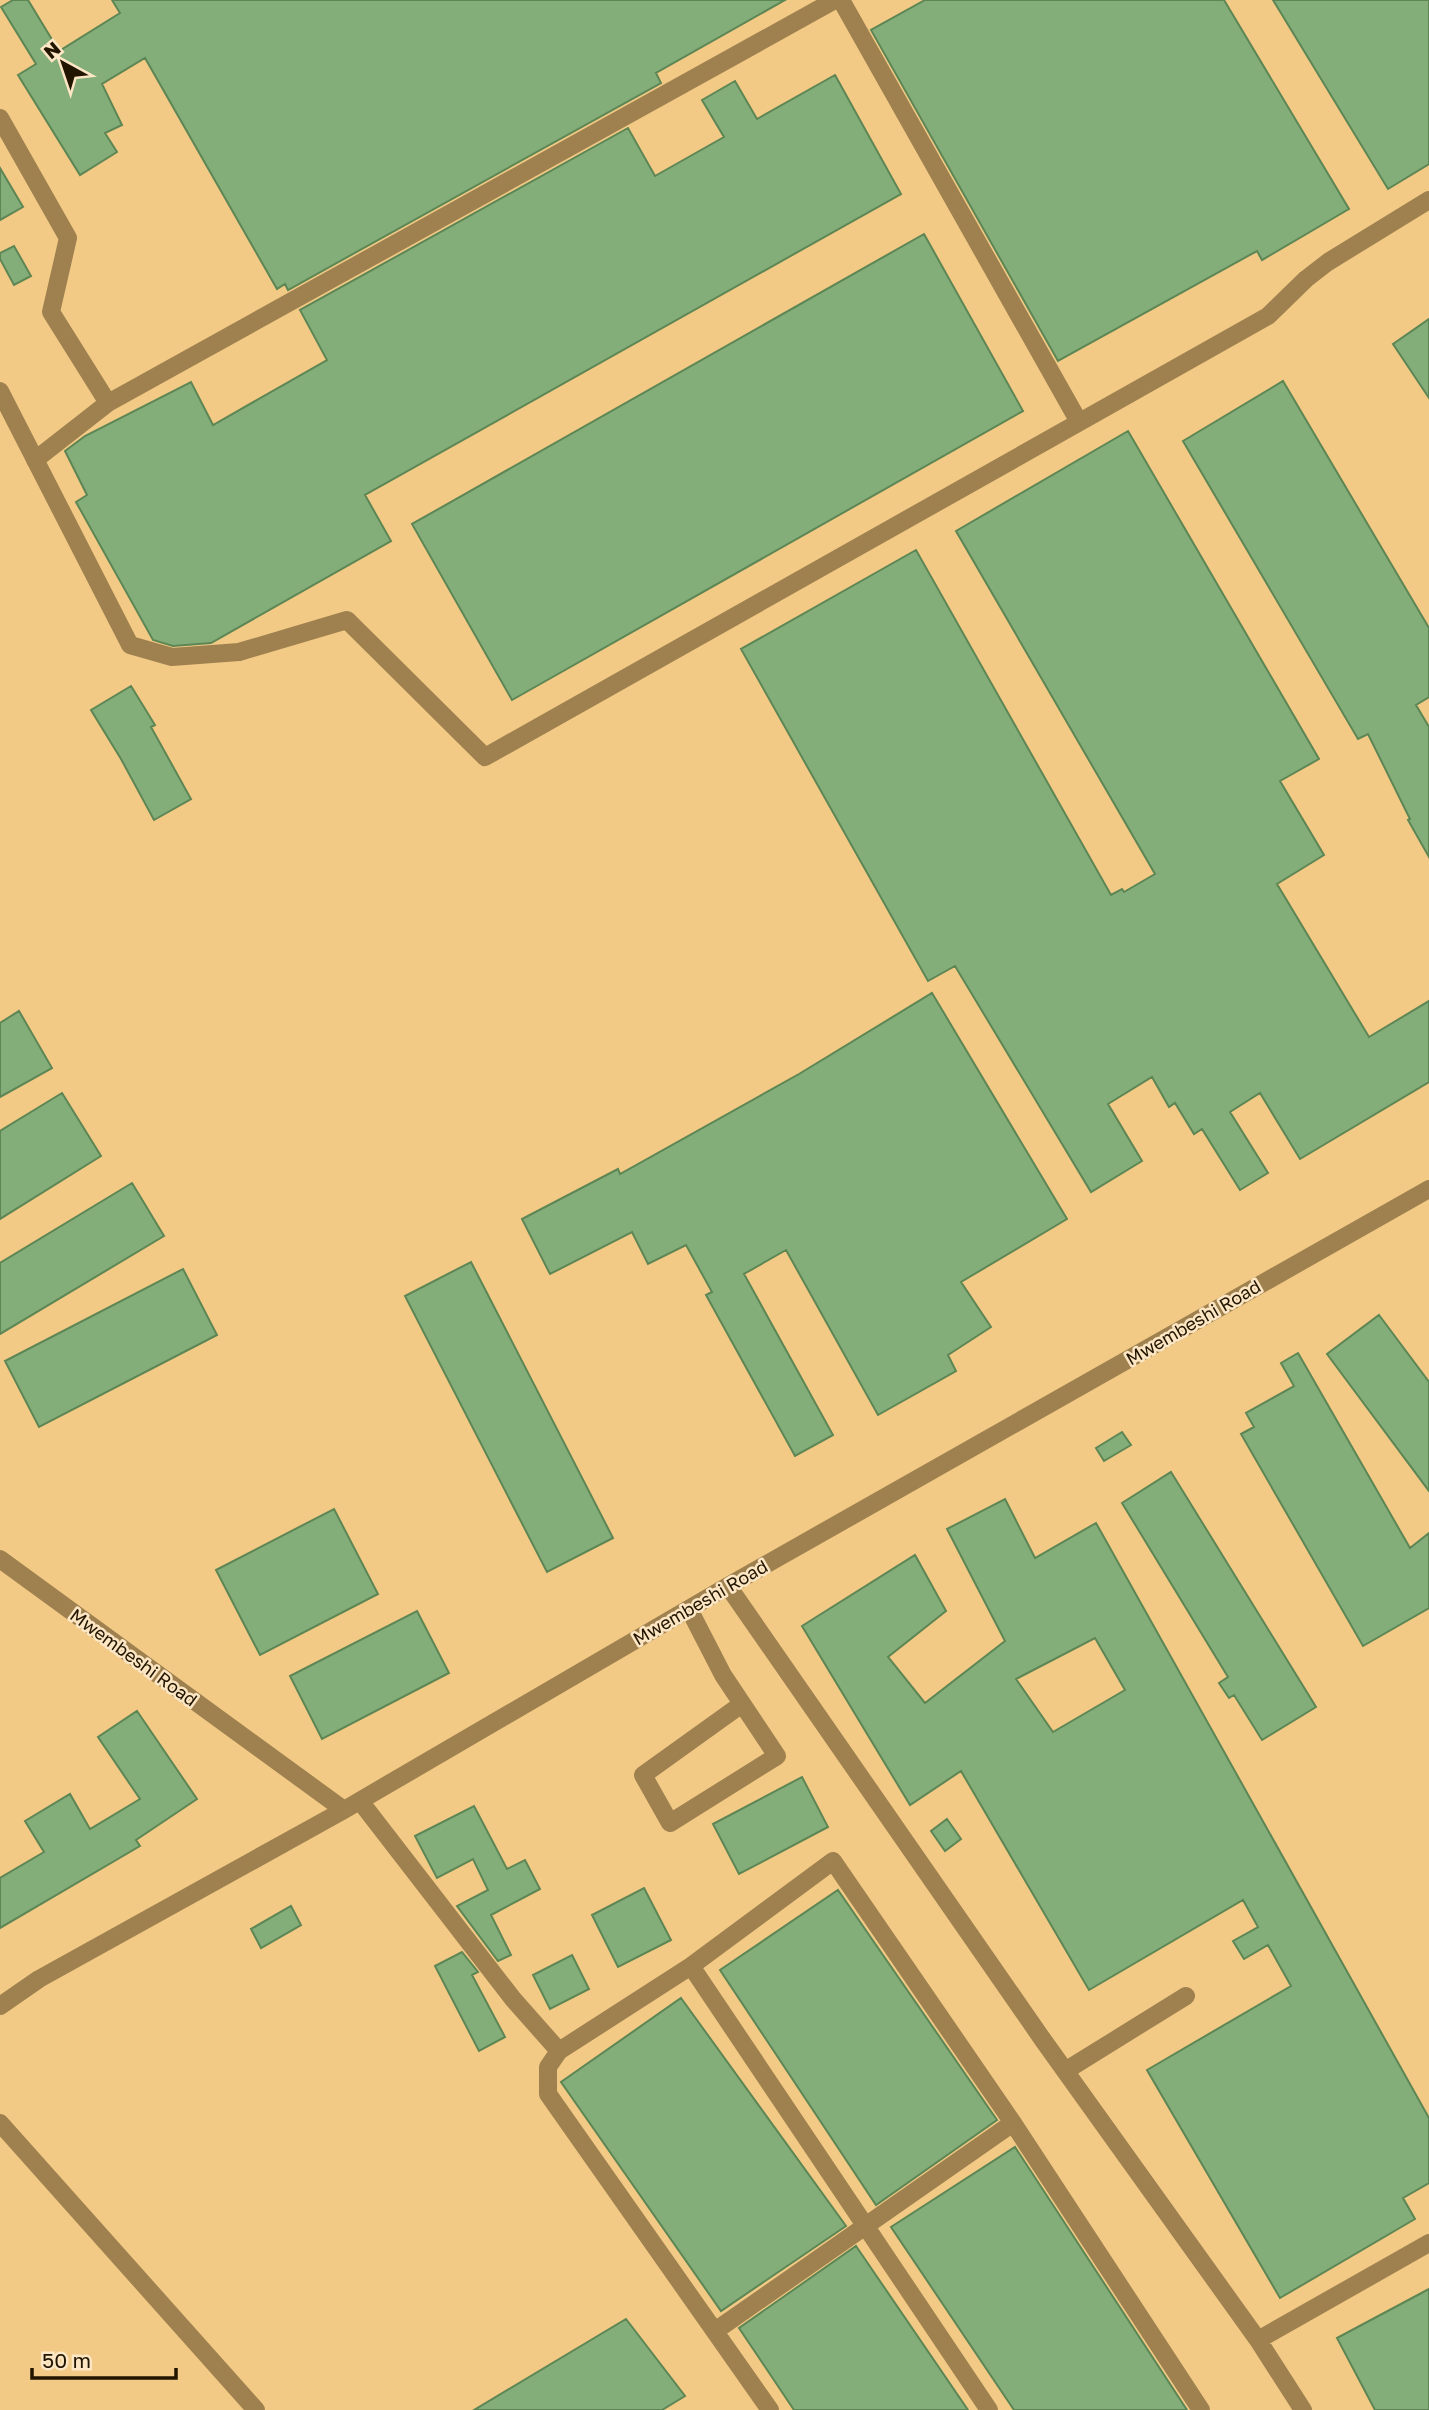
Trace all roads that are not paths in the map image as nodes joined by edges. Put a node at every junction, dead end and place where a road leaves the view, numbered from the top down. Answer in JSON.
{"nodes":[{"id":1,"x":835,"y":0,"type":"edge"},
{"id":2,"x":841,"y":0,"type":"edge"},
{"id":3,"x":0,"y":118,"type":"edge"},
{"id":4,"x":1429,"y":200,"type":"edge"},
{"id":5,"x":0,"y":391,"type":"edge"},
{"id":6,"x":107,"y":403,"type":"junction"},
{"id":7,"x":1079,"y":422,"type":"junction"},
{"id":8,"x":35,"y":460,"type":"junction"},
{"id":9,"x":1429,"y":1188,"type":"edge"},
{"id":10,"x":0,"y":1559,"type":"edge"},
{"id":11,"x":728,"y":1586,"type":"junction"},
{"id":12,"x":689,"y":1609,"type":"junction"},
{"id":13,"x":742,"y":1703,"type":"junction"},
{"id":14,"x":360,"y":1801,"type":"junction"},
{"id":15,"x":344,"y":1810,"type":"junction"},
{"id":16,"x":691,"y":1966,"type":"junction"},
{"id":17,"x":1185,"y":1996,"type":"dead end"},
{"id":18,"x":0,"y":2006,"type":"edge"},
{"id":19,"x":559,"y":2051,"type":"junction"},
{"id":20,"x":1065,"y":2071,"type":"junction"},
{"id":21,"x":0,"y":2123,"type":"edge"},
{"id":22,"x":1013,"y":2123,"type":"junction"},
{"id":23,"x":866,"y":2227,"type":"junction"},
{"id":24,"x":1429,"y":2243,"type":"edge"},
{"id":25,"x":715,"y":2331,"type":"junction"},
{"id":26,"x":1258,"y":2340,"type":"junction"},
{"id":27,"x":256,"y":2410,"type":"edge"},
{"id":28,"x":770,"y":2410,"type":"edge"},
{"id":29,"x":989,"y":2410,"type":"edge"},
{"id":30,"x":1201,"y":2410,"type":"edge"},
{"id":31,"x":1303,"y":2410,"type":"edge"}],
"edges":[{"from":1,"to":6,"type":"street"},
{"from":2,"to":7,"type":"street"},
{"from":3,"to":6,"type":"street"},
{"from":4,"to":7,"type":"street"},
{"from":5,"to":8,"type":"street"},
{"from":6,"to":8,"type":"street"},
{"from":7,"to":8,"type":"street"},
{"from":9,"to":11,"type":"street","name":"Mwembeshi Road"},
{"from":10,"to":15,"type":"street","name":"Mwembeshi Road"},
{"from":11,"to":12,"type":"street","name":"Mwembeshi Road"},
{"from":11,"to":20,"type":"street"},
{"from":12,"to":13,"type":"street"},
{"from":12,"to":14,"type":"street","name":"Mwembeshi Road"},
{"from":13,"to":13,"type":"street"},
{"from":14,"to":15,"type":"street","name":"Mwembeshi Road"},
{"from":14,"to":19,"type":"street"},
{"from":15,"to":18,"type":"street"},
{"from":16,"to":19,"type":"street"},
{"from":16,"to":22,"type":"street"},
{"from":16,"to":23,"type":"street"},
{"from":17,"to":20,"type":"street"},
{"from":19,"to":25,"type":"street"},
{"from":20,"to":26,"type":"street"},
{"from":21,"to":27,"type":"street"},
{"from":22,"to":23,"type":"street"},
{"from":22,"to":30,"type":"street"},
{"from":23,"to":25,"type":"street"},
{"from":23,"to":29,"type":"street"},
{"from":24,"to":26,"type":"street"},
{"from":25,"to":28,"type":"street"},
{"from":26,"to":31,"type":"street"}]}
